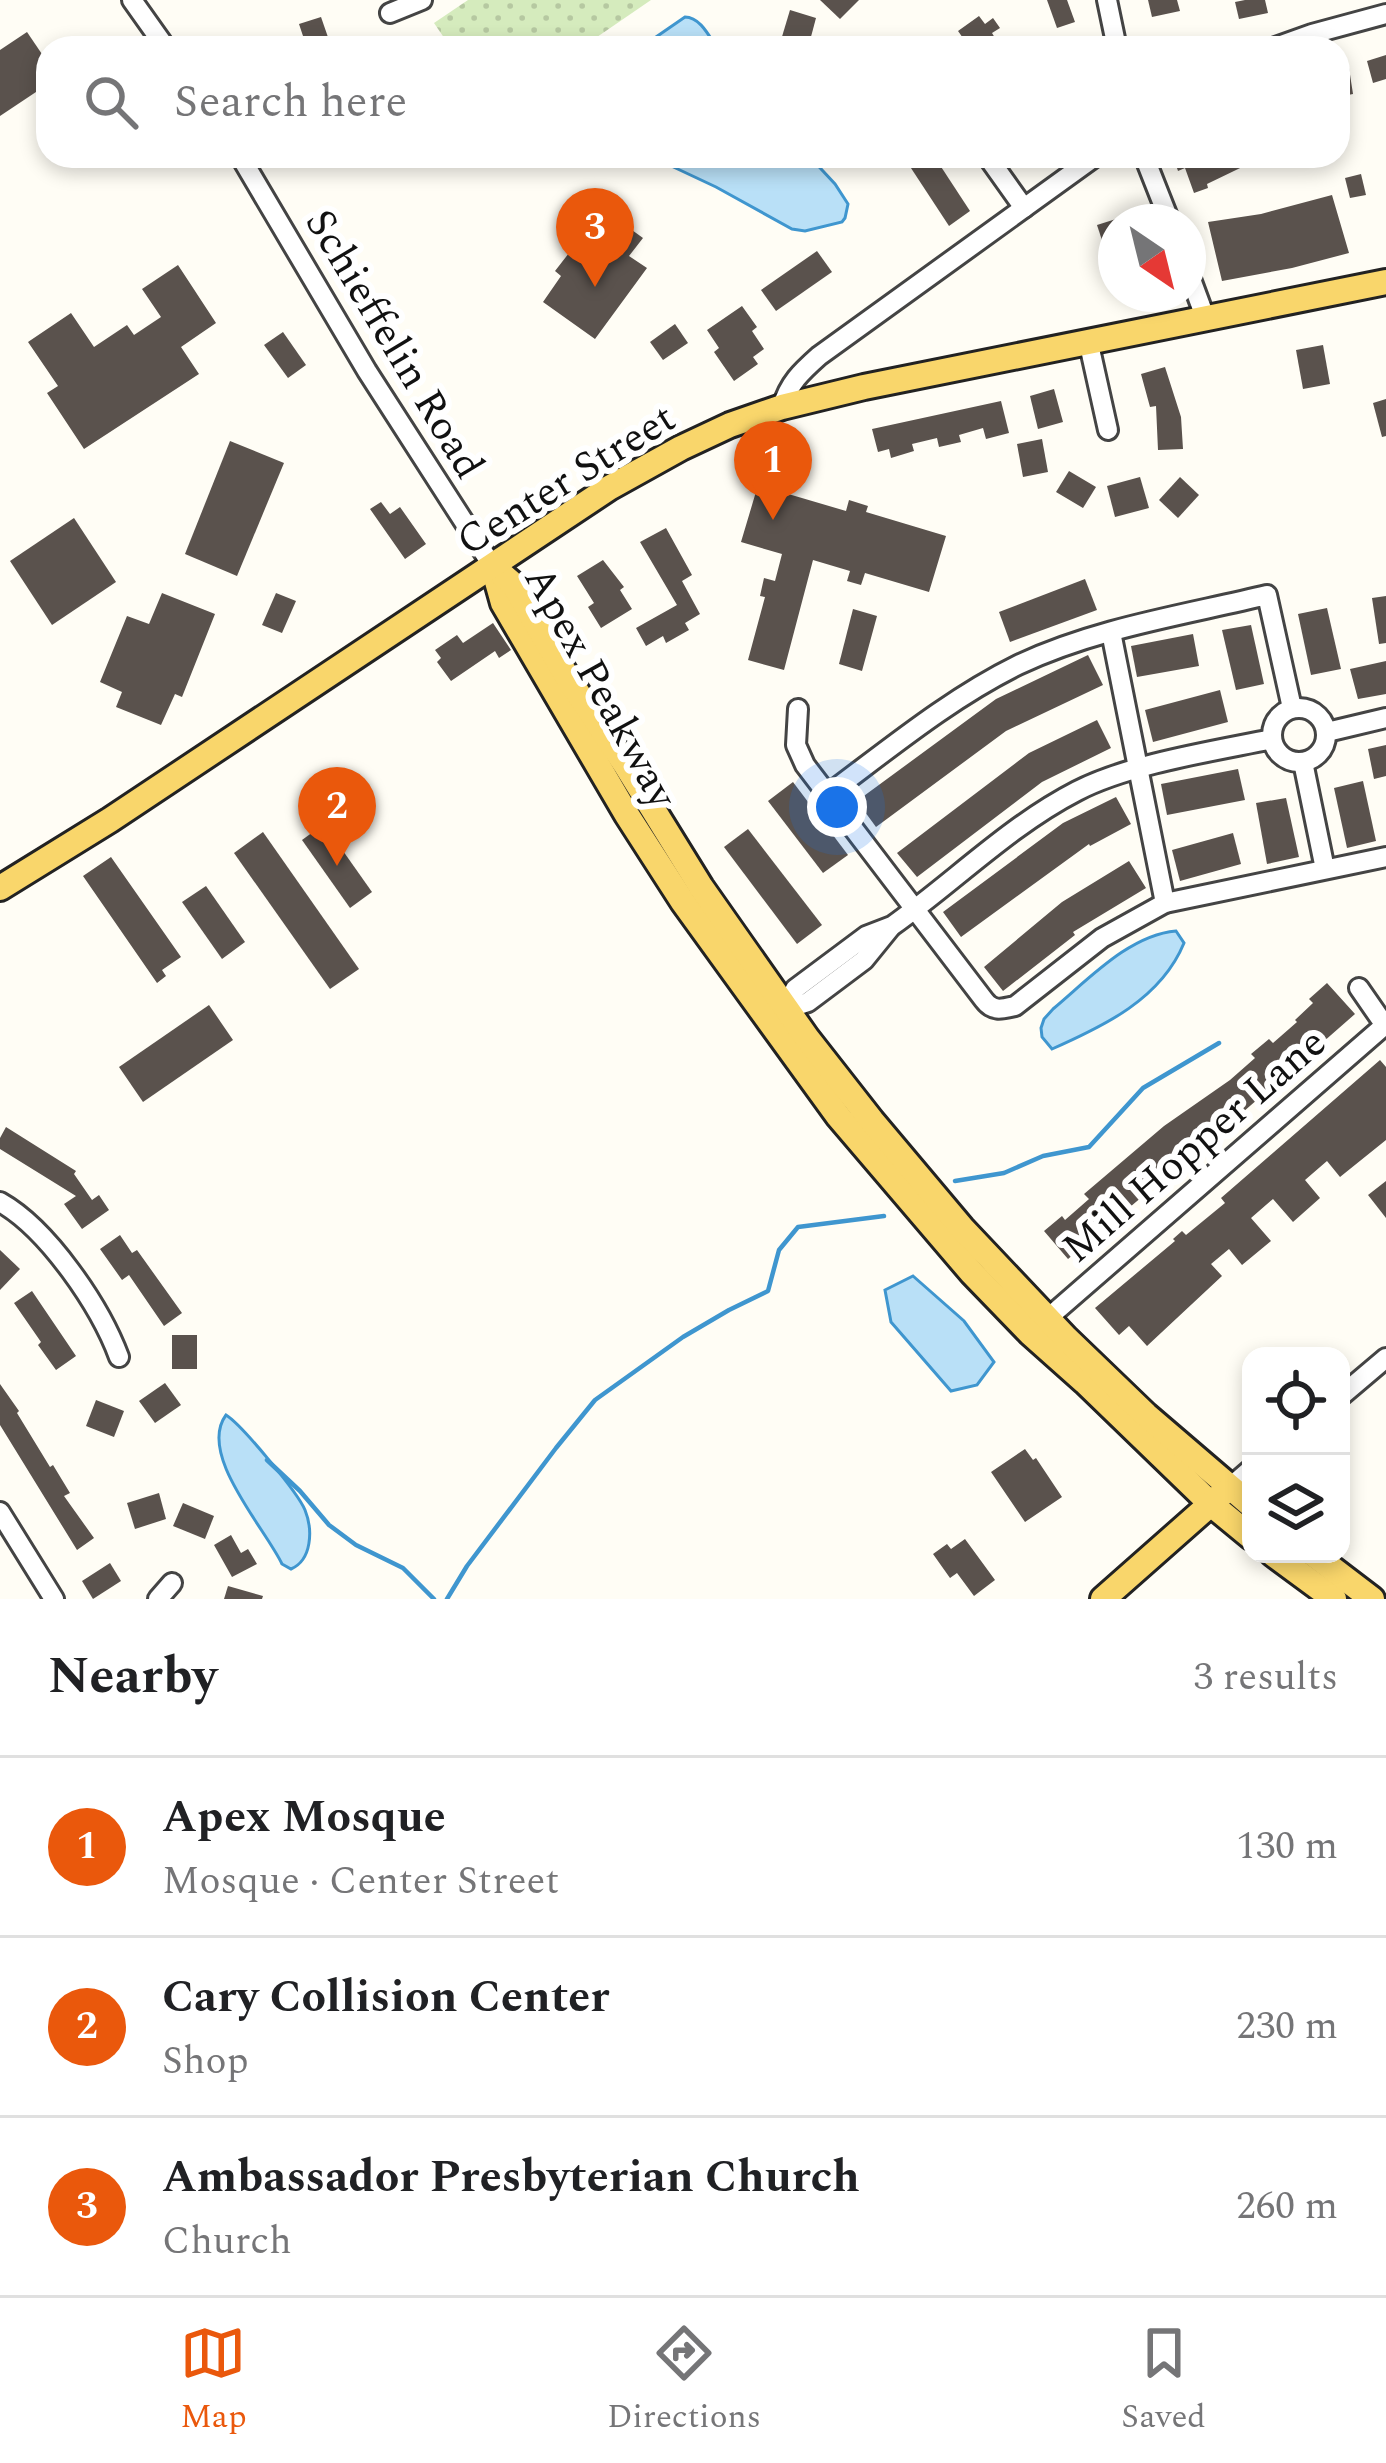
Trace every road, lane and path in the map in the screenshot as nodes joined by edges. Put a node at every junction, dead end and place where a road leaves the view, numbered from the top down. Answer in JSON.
{"nodes":[{"id":1,"x":132,"y":0,"type":"edge"},
{"id":2,"x":422,"y":0,"type":"edge"},
{"id":3,"x":1107,"y":0,"type":"edge"},
{"id":4,"x":1347,"y":0,"type":"edge"},
{"id":5,"x":390,"y":13,"type":"dead end"},
{"id":6,"x":1386,"y":14,"type":"edge"},
{"id":7,"x":1352,"y":22,"type":"junction"},
{"id":8,"x":158,"y":36,"type":"edge"},
{"id":9,"x":1114,"y":36,"type":"edge"},
{"id":10,"x":1309,"y":36,"type":"edge"},
{"id":11,"x":247,"y":168,"type":"edge"},
{"id":12,"x":996,"y":168,"type":"edge"},
{"id":13,"x":1079,"y":168,"type":"edge"},
{"id":14,"x":1149,"y":168,"type":"edge"},
{"id":15,"x":1163,"y":204,"type":"edge"},
{"id":16,"x":1024,"y":208,"type":"junction"},
{"id":17,"x":1386,"y":282,"type":"edge"},
{"id":18,"x":1203,"y":312,"type":"edge"},
{"id":19,"x":1205,"y":317,"type":"junction"},
{"id":20,"x":1088,"y":340,"type":"junction"},
{"id":21,"x":782,"y":407,"type":"junction"},
{"id":22,"x":1108,"y":430,"type":"dead end"},
{"id":23,"x":493,"y":567,"type":"junction"},
{"id":24,"x":1111,"y":632,"type":"junction"},
{"id":25,"x":1292,"y":708,"type":"junction"},
{"id":26,"x":798,"y":709,"type":"dead end"},
{"id":27,"x":1386,"y":718,"type":"edge"},
{"id":28,"x":1327,"y":732,"type":"junction"},
{"id":29,"x":1273,"y":740,"type":"junction"},
{"id":30,"x":1303,"y":762,"type":"junction"},
{"id":31,"x":1138,"y":770,"type":"junction"},
{"id":32,"x":827,"y":795,"type":"junction"},
{"id":33,"x":1386,"y":857,"type":"edge"},
{"id":34,"x":1325,"y":869,"type":"junction"},
{"id":35,"x":0,"y":888,"type":"edge"},
{"id":36,"x":1165,"y":903,"type":"junction"},
{"id":37,"x":915,"y":909,"type":"junction"},
{"id":38,"x":1359,"y":988,"type":"dead end"},
{"id":39,"x":777,"y":1014,"type":"junction"},
{"id":40,"x":1386,"y":1026,"type":"edge"},
{"id":41,"x":0,"y":1202,"type":"edge"},
{"id":42,"x":1048,"y":1318,"type":"junction"},
{"id":43,"x":119,"y":1357,"type":"dead end"},
{"id":44,"x":1386,"y":1358,"type":"edge"},
{"id":45,"x":1350,"y":1388,"type":"edge"},
{"id":46,"x":1242,"y":1477,"type":"edge"},
{"id":47,"x":1220,"y":1496,"type":"junction"},
{"id":48,"x":1242,"y":1502,"type":"edge"},
{"id":49,"x":2,"y":1520,"type":"edge"},
{"id":50,"x":1242,"y":1525,"type":"edge"},
{"id":51,"x":1285,"y":1563,"type":"edge"},
{"id":52,"x":1324,"y":1563,"type":"edge"},
{"id":53,"x":172,"y":1583,"type":"dead end"},
{"id":54,"x":54,"y":1599,"type":"edge"},
{"id":55,"x":158,"y":1599,"type":"edge"},
{"id":56,"x":1102,"y":1599,"type":"edge"},
{"id":57,"x":1334,"y":1599,"type":"edge"},
{"id":58,"x":1372,"y":1599,"type":"edge"}],
"edges":[{"from":1,"to":8,"type":"street"},
{"from":2,"to":5,"type":"street"},
{"from":3,"to":9,"type":"street"},
{"from":4,"to":7,"type":"street"},
{"from":6,"to":7,"type":"street"},
{"from":7,"to":10,"type":"street"},
{"from":11,"to":23,"type":"street","name":"Schieffelin Road"},
{"from":12,"to":16,"type":"street"},
{"from":13,"to":16,"type":"street"},
{"from":14,"to":15,"type":"street"},
{"from":16,"to":21,"type":"street"},
{"from":17,"to":19,"type":"main road","name":"Center Street"},
{"from":18,"to":19,"type":"street"},
{"from":19,"to":20,"type":"main road","name":"Center Street"},
{"from":20,"to":21,"type":"main road","name":"Center Street"},
{"from":20,"to":22,"type":"street"},
{"from":21,"to":23,"type":"main road","name":"Center Street"},
{"from":23,"to":35,"type":"main road","name":"Center Street"},
{"from":23,"to":39,"type":"main road","name":"Apex Peakway"},
{"from":24,"to":25,"type":"street"},
{"from":24,"to":31,"type":"street"},
{"from":24,"to":32,"type":"street"},
{"from":25,"to":28,"type":"street"},
{"from":25,"to":29,"type":"street"},
{"from":26,"to":32,"type":"street"},
{"from":27,"to":28,"type":"street"},
{"from":28,"to":30,"type":"street"},
{"from":29,"to":30,"type":"street"},
{"from":29,"to":31,"type":"street"},
{"from":30,"to":34,"type":"street"},
{"from":31,"to":36,"type":"street"},
{"from":31,"to":37,"type":"street"},
{"from":32,"to":37,"type":"street"},
{"from":33,"to":34,"type":"street"},
{"from":34,"to":36,"type":"street"},
{"from":36,"to":37,"type":"street"},
{"from":37,"to":39,"type":"street"},
{"from":38,"to":40,"type":"street"},
{"from":39,"to":42,"type":"main road","name":"Apex Peakway"},
{"from":39,"to":47,"type":"main road","name":"Apex Peakway"},
{"from":40,"to":42,"type":"street","name":"Mill Hopper Lane"},
{"from":41,"to":43,"type":"street"},
{"from":42,"to":47,"type":"main road","name":"Apex Peakway"},
{"from":44,"to":45,"type":"street"},
{"from":46,"to":47,"type":"street"},
{"from":47,"to":48,"type":"main road","name":"Apex Peakway"},
{"from":47,"to":50,"type":"main road","name":"Apex Peakway"},
{"from":47,"to":56,"type":"main road"},
{"from":49,"to":54,"type":"street"},
{"from":51,"to":57,"type":"main road"},
{"from":52,"to":58,"type":"main road"},
{"from":53,"to":55,"type":"street"}]}
